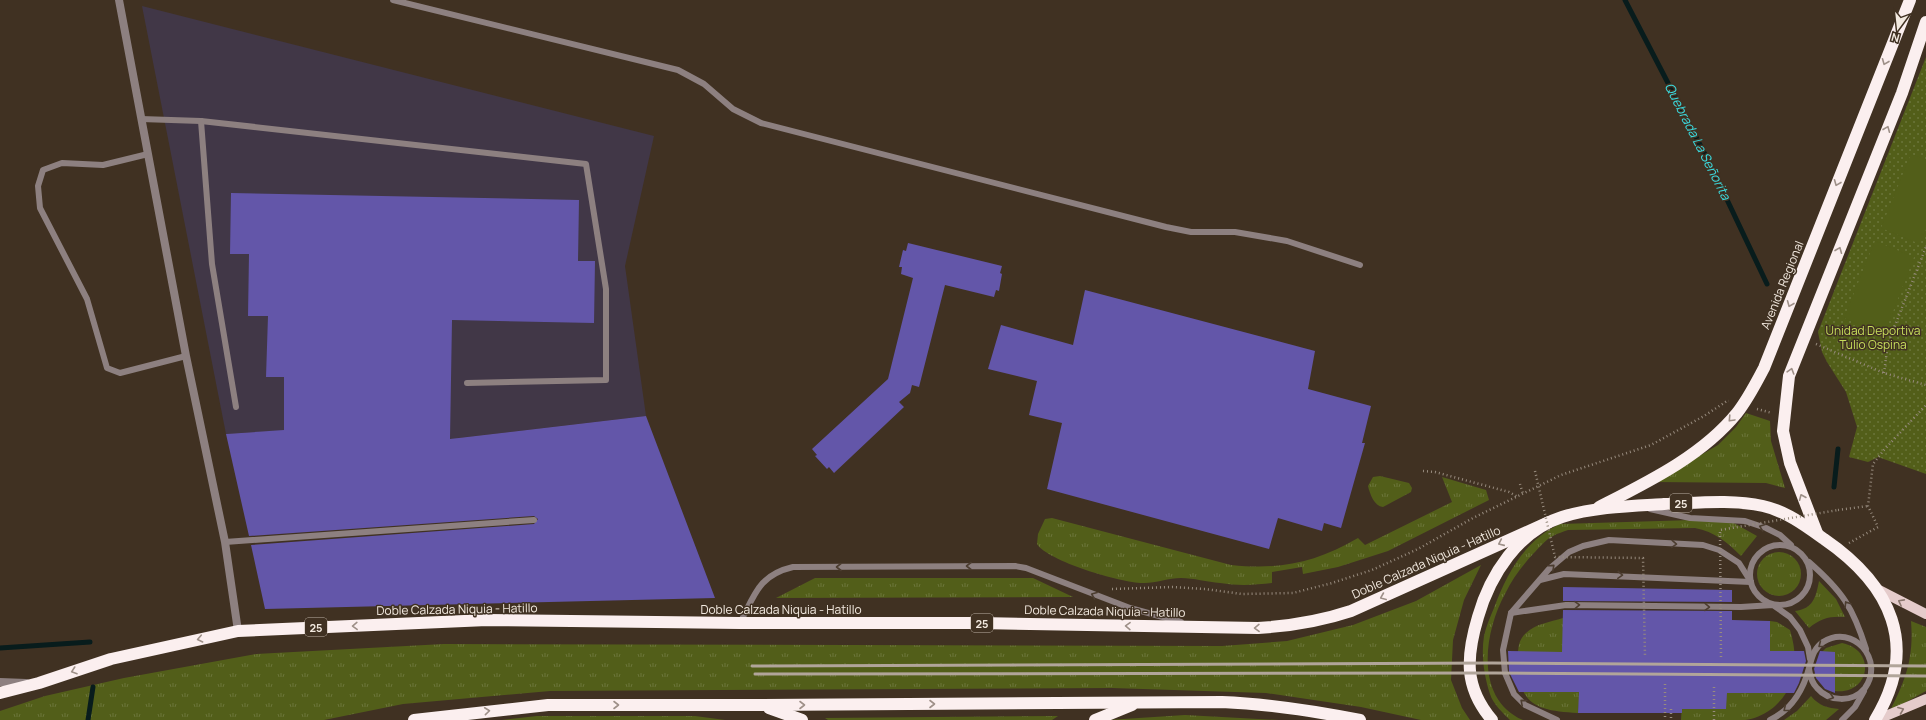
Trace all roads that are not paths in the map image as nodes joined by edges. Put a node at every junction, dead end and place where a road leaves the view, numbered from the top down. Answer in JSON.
{"nodes":[{"id":1,"x":119,"y":0,"type":"edge"},
{"id":2,"x":393,"y":0,"type":"edge"},
{"id":3,"x":1910,"y":0,"type":"edge"},
{"id":4,"x":1926,"y":22,"type":"edge"},
{"id":5,"x":141,"y":119,"type":"junction"},
{"id":6,"x":201,"y":121,"type":"junction"},
{"id":7,"x":148,"y":154,"type":"junction"},
{"id":8,"x":1360,"y":265,"type":"dead end"},
{"id":9,"x":186,"y":356,"type":"junction"},
{"id":10,"x":467,"y":382,"type":"dead end"},
{"id":11,"x":236,"y":408,"type":"dead end"},
{"id":12,"x":1637,"y":506,"type":"junction"},
{"id":13,"x":1593,"y":511,"type":"junction"},
{"id":14,"x":534,"y":520,"type":"dead end"},
{"id":15,"x":1549,"y":522,"type":"junction"},
{"id":16,"x":1817,"y":533,"type":"junction"},
{"id":17,"x":225,"y":542,"type":"junction"},
{"id":18,"x":1794,"y":548,"type":"junction"},
{"id":19,"x":1808,"y":561,"type":"junction"},
{"id":20,"x":1540,"y":580,"type":"junction"},
{"id":21,"x":1751,"y":582,"type":"junction"},
{"id":22,"x":1877,"y":589,"type":"junction"},
{"id":23,"x":1773,"y":605,"type":"junction"},
{"id":24,"x":1511,"y":613,"type":"junction"},
{"id":25,"x":1926,"y":614,"type":"edge"},
{"id":26,"x":740,"y":623,"type":"junction"},
{"id":27,"x":1198,"y":627,"type":"junction"},
{"id":28,"x":238,"y":631,"type":"junction"},
{"id":29,"x":1868,"y":653,"type":"junction"},
{"id":30,"x":1810,"y":659,"type":"junction"},
{"id":31,"x":1809,"y":669,"type":"junction"},
{"id":32,"x":0,"y":682,"type":"edge"},
{"id":33,"x":39,"y":683,"type":"junction"},
{"id":34,"x":1868,"y":683,"type":"junction"},
{"id":35,"x":0,"y":693,"type":"edge"},
{"id":36,"x":1926,"y":699,"type":"edge"},
{"id":37,"x":1139,"y":702,"type":"junction"},
{"id":38,"x":762,"y":705,"type":"junction"},
{"id":39,"x":439,"y":718,"type":"edge"},
{"id":40,"x":414,"y":720,"type":"edge"},
{"id":41,"x":802,"y":720,"type":"edge"},
{"id":42,"x":1094,"y":720,"type":"edge"},
{"id":43,"x":1360,"y":720,"type":"edge"},
{"id":44,"x":1492,"y":720,"type":"edge"},
{"id":45,"x":1557,"y":720,"type":"edge"},
{"id":46,"x":1770,"y":720,"type":"edge"},
{"id":47,"x":1842,"y":720,"type":"edge"},
{"id":48,"x":1876,"y":720,"type":"edge"}],
"edges":[{"from":1,"to":5,"type":"street"},
{"from":2,"to":8,"type":"lane"},
{"from":3,"to":13,"type":"highway","name":"Avenida Regional","number":"25","one_way":true},
{"from":16,"to":4,"type":"highway","one_way":true},
{"from":5,"to":6,"type":"lane"},
{"from":5,"to":7,"type":"street"},
{"from":6,"to":10,"type":"lane"},
{"from":6,"to":11,"type":"lane"},
{"from":7,"to":9,"type":"street"},
{"from":7,"to":9,"type":"lane"},
{"from":9,"to":17,"type":"street"},
{"from":12,"to":13,"type":"highway","number":"25"},
{"from":12,"to":16,"type":"highway","number":"25"},
{"from":18,"to":12,"type":"lane","one_way":true},
{"from":13,"to":15,"type":"highway","number":"25"},
{"from":14,"to":17,"type":"lane"},
{"from":15,"to":27,"type":"highway","name":"Doble Calzada Niquia - Hatillo","number":"25","one_way":true},
{"from":15,"to":44,"type":"highway","number":"25"},
{"from":16,"to":22,"type":"highway","number":"25"},
{"from":17,"to":28,"type":"street"},
{"from":18,"to":19,"type":"lane"},
{"from":18,"to":21,"type":"lane"},
{"from":19,"to":23,"type":"lane"},
{"from":29,"to":19,"type":"lane","one_way":true},
{"from":20,"to":21,"type":"lane","one_way":true},
{"from":20,"to":21,"type":"lane","one_way":true},
{"from":20,"to":24,"type":"lane"},
{"from":21,"to":23,"type":"lane"},
{"from":25,"to":22,"type":"main road","one_way":true},
{"from":22,"to":48,"type":"highway","number":"25"},
{"from":24,"to":23,"type":"lane","one_way":true},
{"from":23,"to":30,"type":"lane"},
{"from":45,"to":24,"type":"lane","one_way":true},
{"from":27,"to":26,"type":"highway","name":"Doble Calzada Niquia - Hatillo","number":"25","one_way":true},
{"from":27,"to":26,"type":"lane","one_way":true},
{"from":26,"to":28,"type":"highway","name":"Doble Calzada Niquia - Hatillo","number":"25","one_way":true},
{"from":28,"to":33,"type":"highway","name":"Doble Calzada Niquia - Hatillo","number":"25","one_way":true},
{"from":29,"to":30,"type":"lane","one_way":true},
{"from":29,"to":34,"type":"lane"},
{"from":30,"to":31,"type":"lane"},
{"from":31,"to":34,"type":"lane","one_way":true},
{"from":31,"to":46,"type":"lane","one_way":true},
{"from":32,"to":33,"type":"street"},
{"from":33,"to":35,"type":"highway","name":"Doble Calzada Niquia - Hatillo","number":"25"},
{"from":34,"to":47,"type":"lane"},
{"from":48,"to":36,"type":"main road","one_way":true},
{"from":38,"to":37,"type":"highway","one_way":true},
{"from":37,"to":42,"type":"highway"},
{"from":37,"to":43,"type":"highway"},
{"from":39,"to":38,"type":"highway","one_way":true},
{"from":38,"to":41,"type":"highway"},
{"from":39,"to":40,"type":"highway"}]}
